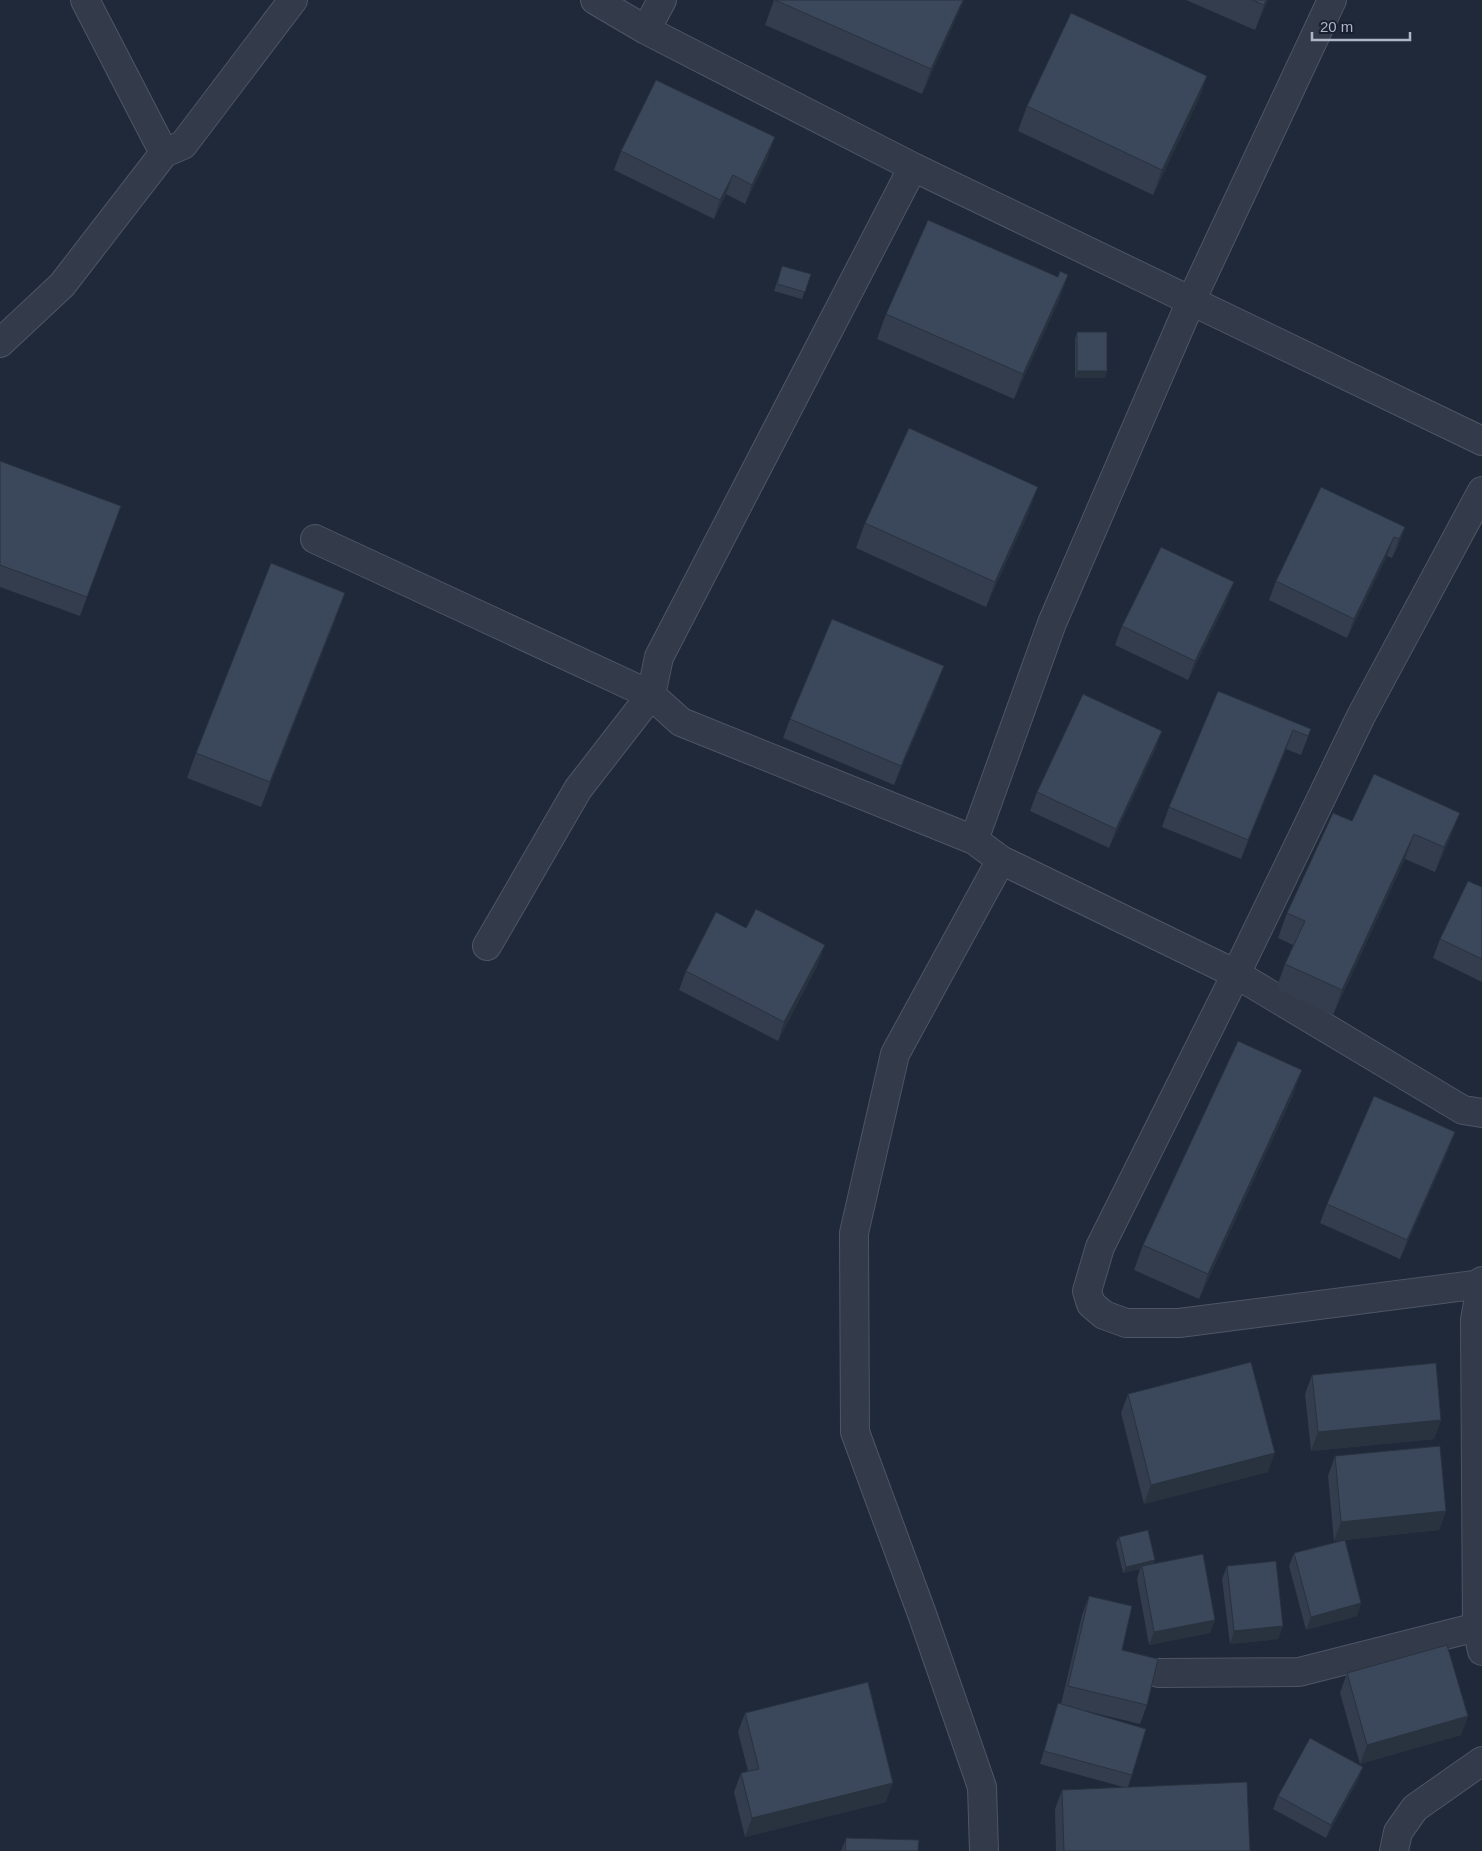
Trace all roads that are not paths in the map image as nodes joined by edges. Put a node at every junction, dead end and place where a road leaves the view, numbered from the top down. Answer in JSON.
{"nodes":[{"id":1,"x":85,"y":0,"type":"edge"},
{"id":2,"x":293,"y":0,"type":"edge"},
{"id":3,"x":595,"y":0,"type":"edge"},
{"id":4,"x":662,"y":0,"type":"edge"},
{"id":5,"x":1332,"y":0,"type":"edge"},
{"id":6,"x":646,"y":30,"type":"junction"},
{"id":7,"x":164,"y":153,"type":"junction"},
{"id":8,"x":913,"y":167,"type":"junction"},
{"id":9,"x":1191,"y":301,"type":"junction"},
{"id":10,"x":0,"y":343,"type":"edge"},
{"id":11,"x":1482,"y":441,"type":"edge"},
{"id":12,"x":1482,"y":491,"type":"edge"},
{"id":13,"x":315,"y":539,"type":"dead end"},
{"id":14,"x":651,"y":695,"type":"junction"},
{"id":15,"x":974,"y":840,"type":"junction"},
{"id":16,"x":1001,"y":860,"type":"junction"},
{"id":17,"x":487,"y":946,"type":"dead end"},
{"id":18,"x":1236,"y":974,"type":"junction"},
{"id":19,"x":1482,"y":1113,"type":"edge"},
{"id":20,"x":1482,"y":1283,"type":"edge"},
{"id":21,"x":1480,"y":1639,"type":"edge"},
{"id":22,"x":1159,"y":1673,"type":"edge"},
{"id":23,"x":1482,"y":1761,"type":"edge"},
{"id":24,"x":984,"y":1851,"type":"edge"},
{"id":25,"x":1394,"y":1851,"type":"edge"}],
"edges":[{"from":1,"to":7,"type":"street"},
{"from":2,"to":7,"type":"street"},
{"from":3,"to":6,"type":"street"},
{"from":4,"to":6,"type":"street"},
{"from":5,"to":9,"type":"street"},
{"from":6,"to":8,"type":"street"},
{"from":7,"to":10,"type":"street"},
{"from":8,"to":9,"type":"street"},
{"from":8,"to":14,"type":"street"},
{"from":9,"to":11,"type":"street"},
{"from":9,"to":15,"type":"street"},
{"from":12,"to":18,"type":"street"},
{"from":13,"to":14,"type":"street"},
{"from":14,"to":15,"type":"street"},
{"from":14,"to":17,"type":"street"},
{"from":15,"to":16,"type":"street"},
{"from":16,"to":18,"type":"street"},
{"from":16,"to":24,"type":"street"},
{"from":18,"to":19,"type":"street"},
{"from":18,"to":20,"type":"street"},
{"from":20,"to":21,"type":"street"},
{"from":21,"to":22,"type":"street"},
{"from":23,"to":25,"type":"street"}]}
